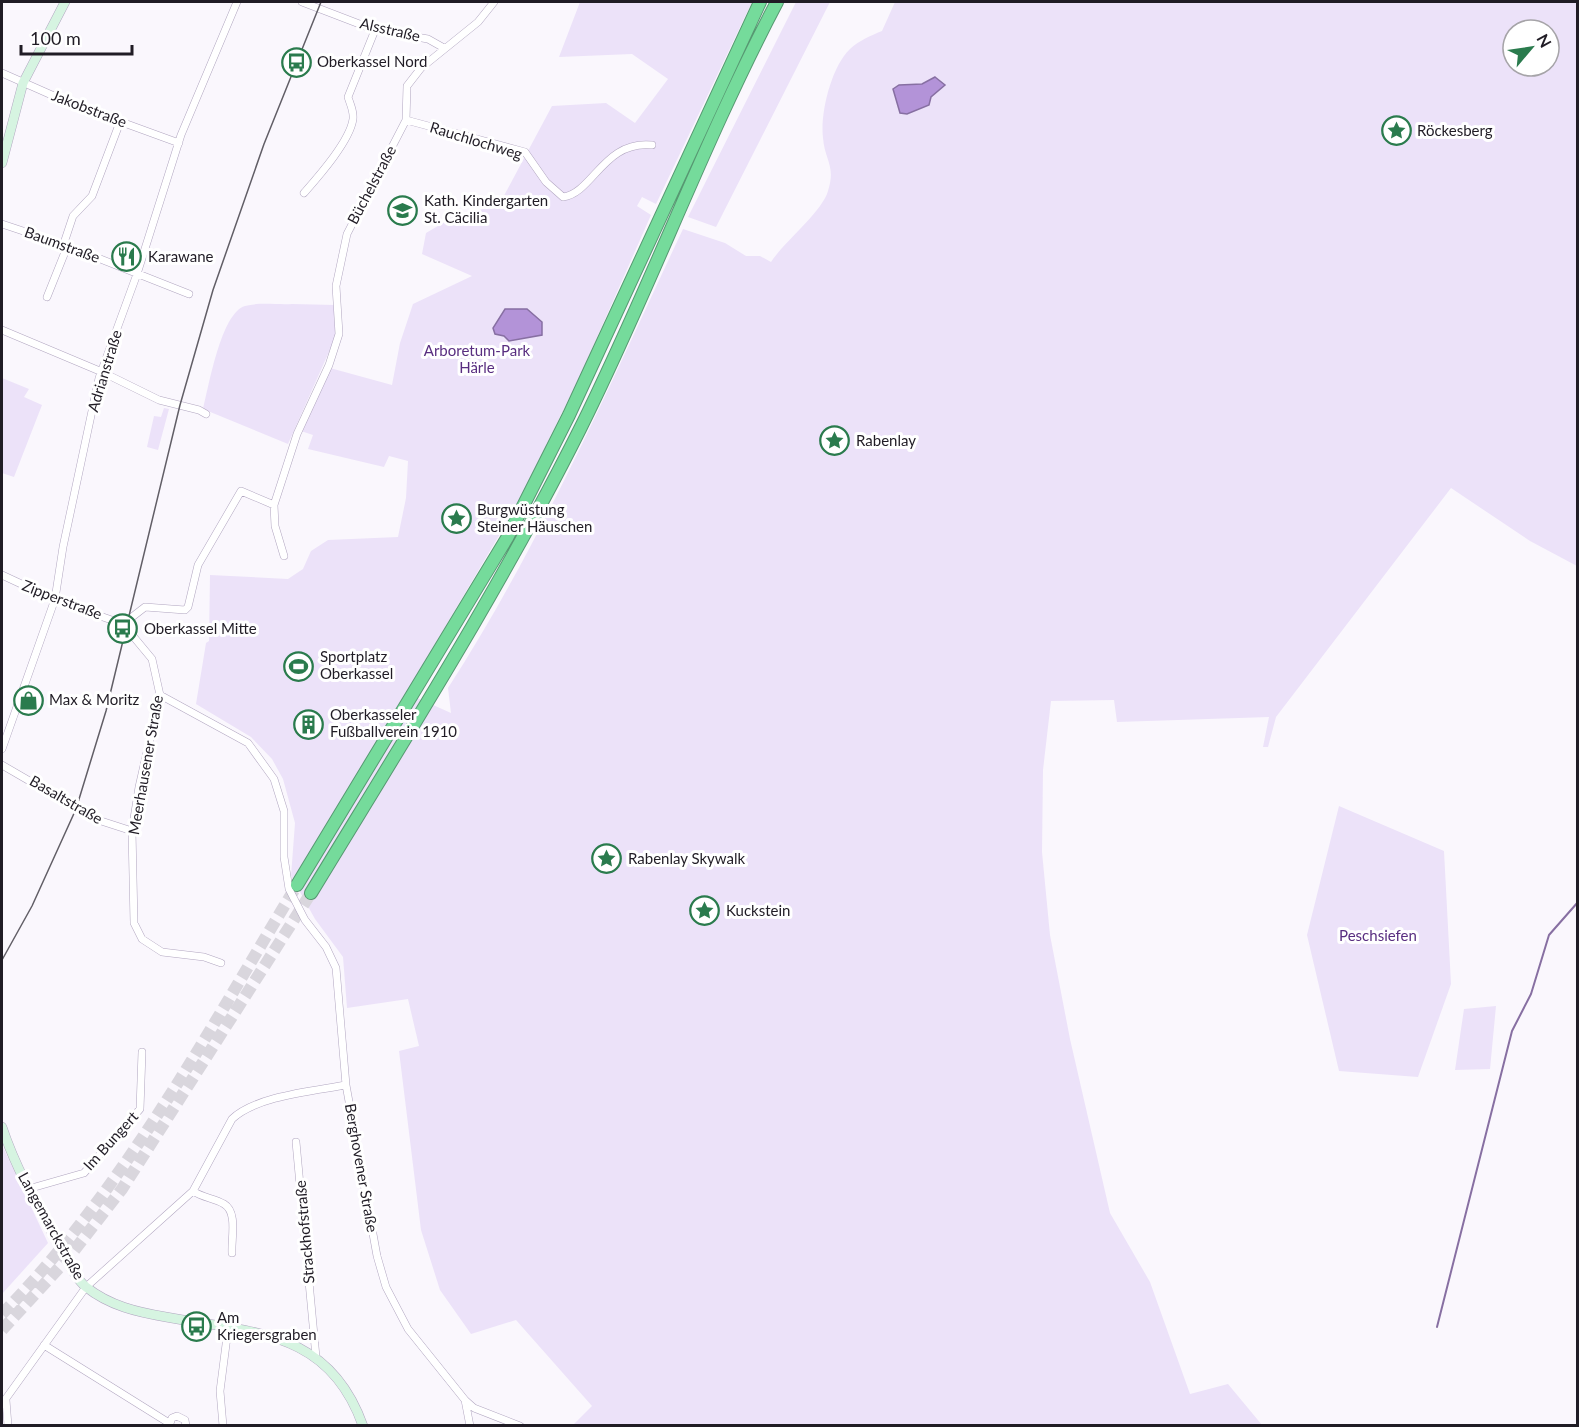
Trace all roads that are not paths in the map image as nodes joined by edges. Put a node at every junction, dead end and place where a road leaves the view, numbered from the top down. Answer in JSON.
{"nodes":[{"id":1,"x":65,"y":2,"type":"edge"},
{"id":2,"x":237,"y":2,"type":"edge"},
{"id":3,"x":302,"y":2,"type":"edge"},
{"id":4,"x":494,"y":2,"type":"edge"},
{"id":5,"x":760,"y":2,"type":"edge"},
{"id":6,"x":777,"y":2,"type":"edge"},
{"id":7,"x":375,"y":30,"type":"junction"},
{"id":8,"x":444,"y":48,"type":"junction"},
{"id":9,"x":2,"y":73,"type":"edge"},
{"id":10,"x":23,"y":83,"type":"junction"},
{"id":11,"x":406,"y":120,"type":"junction"},
{"id":12,"x":120,"y":122,"type":"junction"},
{"id":13,"x":179,"y":142,"type":"junction"},
{"id":14,"x":652,"y":144,"type":"dead end"},
{"id":15,"x":2,"y":163,"type":"edge"},
{"id":16,"x":304,"y":193,"type":"dead end"},
{"id":17,"x":2,"y":224,"type":"edge"},
{"id":18,"x":65,"y":245,"type":"junction"},
{"id":19,"x":137,"y":274,"type":"junction"},
{"id":20,"x":189,"y":294,"type":"dead end"},
{"id":21,"x":47,"y":297,"type":"dead end"},
{"id":22,"x":2,"y":330,"type":"edge"},
{"id":23,"x":102,"y":372,"type":"junction"},
{"id":24,"x":206,"y":414,"type":"dead end"},
{"id":25,"x":274,"y":506,"type":"junction"},
{"id":26,"x":284,"y":556,"type":"dead end"},
{"id":27,"x":2,"y":575,"type":"edge"},
{"id":28,"x":55,"y":599,"type":"junction"},
{"id":29,"x":123,"y":624,"type":"junction"},
{"id":30,"x":160,"y":695,"type":"junction"},
{"id":31,"x":2,"y":749,"type":"edge"},
{"id":32,"x":2,"y":765,"type":"edge"},
{"id":33,"x":132,"y":831,"type":"junction"},
{"id":34,"x":297,"y":885,"type":"tunnel mouth"},
{"id":35,"x":311,"y":893,"type":"tunnel mouth"},
{"id":36,"x":221,"y":963,"type":"dead end"},
{"id":37,"x":142,"y":1052,"type":"dead end"},
{"id":38,"x":346,"y":1085,"type":"junction"},
{"id":39,"x":2,"y":1127,"type":"edge"},
{"id":40,"x":296,"y":1142,"type":"dead end"},
{"id":41,"x":28,"y":1189,"type":"junction"},
{"id":42,"x":193,"y":1191,"type":"junction"},
{"id":43,"x":232,"y":1253,"type":"dead end"},
{"id":44,"x":86,"y":1287,"type":"junction"},
{"id":45,"x":228,"y":1329,"type":"junction"},
{"id":46,"x":44,"y":1345,"type":"junction"},
{"id":47,"x":316,"y":1357,"type":"junction"},
{"id":48,"x":465,"y":1400,"type":"junction"},
{"id":49,"x":4,"y":1402,"type":"edge"},
{"id":50,"x":169,"y":1424,"type":"edge"},
{"id":51,"x":8,"y":1425,"type":"edge"},
{"id":52,"x":186,"y":1425,"type":"edge"},
{"id":53,"x":223,"y":1425,"type":"edge"},
{"id":54,"x":363,"y":1425,"type":"edge"},
{"id":55,"x":470,"y":1425,"type":"edge"},
{"id":56,"x":520,"y":1425,"type":"edge"}],
"edges":[{"from":1,"to":10,"type":"main road"},
{"from":2,"to":13,"type":"street","name":"Adrianstraße"},
{"from":3,"to":7,"type":"street","name":"Alsstraße"},
{"from":4,"to":8,"type":"street","name":"Büchelstraße"},
{"from":5,"to":34,"type":"highway"},
{"from":6,"to":35,"type":"highway"},
{"from":7,"to":8,"type":"street","name":"Alsstraße"},
{"from":7,"to":16,"type":"street"},
{"from":8,"to":11,"type":"street","name":"Büchelstraße"},
{"from":9,"to":10,"type":"street","name":"Jakobstraße"},
{"from":10,"to":12,"type":"street","name":"Jakobstraße"},
{"from":10,"to":15,"type":"main road"},
{"from":11,"to":14,"type":"street","name":"Rauchlochweg"},
{"from":11,"to":25,"type":"street","name":"Büchelstraße"},
{"from":12,"to":13,"type":"street","name":"Jakobstraße"},
{"from":12,"to":18,"type":"street"},
{"from":13,"to":19,"type":"street","name":"Adrianstraße"},
{"from":17,"to":18,"type":"street","name":"Baumstraße"},
{"from":18,"to":19,"type":"street","name":"Baumstraße"},
{"from":18,"to":21,"type":"street"},
{"from":19,"to":20,"type":"street","name":"Baumstraße"},
{"from":19,"to":23,"type":"street","name":"Adrianstraße"},
{"from":22,"to":23,"type":"street"},
{"from":23,"to":24,"type":"street"},
{"from":23,"to":28,"type":"street","name":"Adrianstraße"},
{"from":25,"to":26,"type":"street","name":"Büchelstraße"},
{"from":25,"to":29,"type":"street"},
{"from":27,"to":28,"type":"street","name":"Zipperstraße"},
{"from":28,"to":29,"type":"street","name":"Zipperstraße"},
{"from":28,"to":31,"type":"street","name":"Adrianstraße"},
{"from":29,"to":30,"type":"street","name":"Meerhausener Straße"},
{"from":30,"to":33,"type":"street","name":"Meerhausener Straße"},
{"from":30,"to":38,"type":"street"},
{"from":32,"to":33,"type":"street","name":"Basaltstraße"},
{"from":33,"to":36,"type":"street","name":"Meerhausener Straße"},
{"from":37,"to":41,"type":"street","name":"Im Bungert"},
{"from":38,"to":42,"type":"street","name":"Berghovener Straße"},
{"from":38,"to":48,"type":"street","name":"Berghovener Straße"},
{"from":39,"to":41,"type":"main road","name":"Langemarckstraße"},
{"from":40,"to":47,"type":"street","name":"Strackhofstraße"},
{"from":41,"to":44,"type":"main road","name":"Langemarckstraße"},
{"from":42,"to":43,"type":"street"},
{"from":42,"to":44,"type":"street","name":"Berghovener Straße"},
{"from":44,"to":45,"type":"main road","name":"Langemarckstraße"},
{"from":44,"to":46,"type":"street","name":"Berghovener Straße"},
{"from":45,"to":47,"type":"main road","name":"Langemarckstraße"},
{"from":45,"to":53,"type":"street"},
{"from":46,"to":49,"type":"street","name":"Berghovener Straße"},
{"from":46,"to":50,"type":"street"},
{"from":47,"to":54,"type":"main road","name":"Langemarckstraße"},
{"from":48,"to":55,"type":"street","name":"Berghovener Straße"},
{"from":48,"to":56,"type":"street"},
{"from":49,"to":51,"type":"street"},
{"from":50,"to":52,"type":"street"}]}
